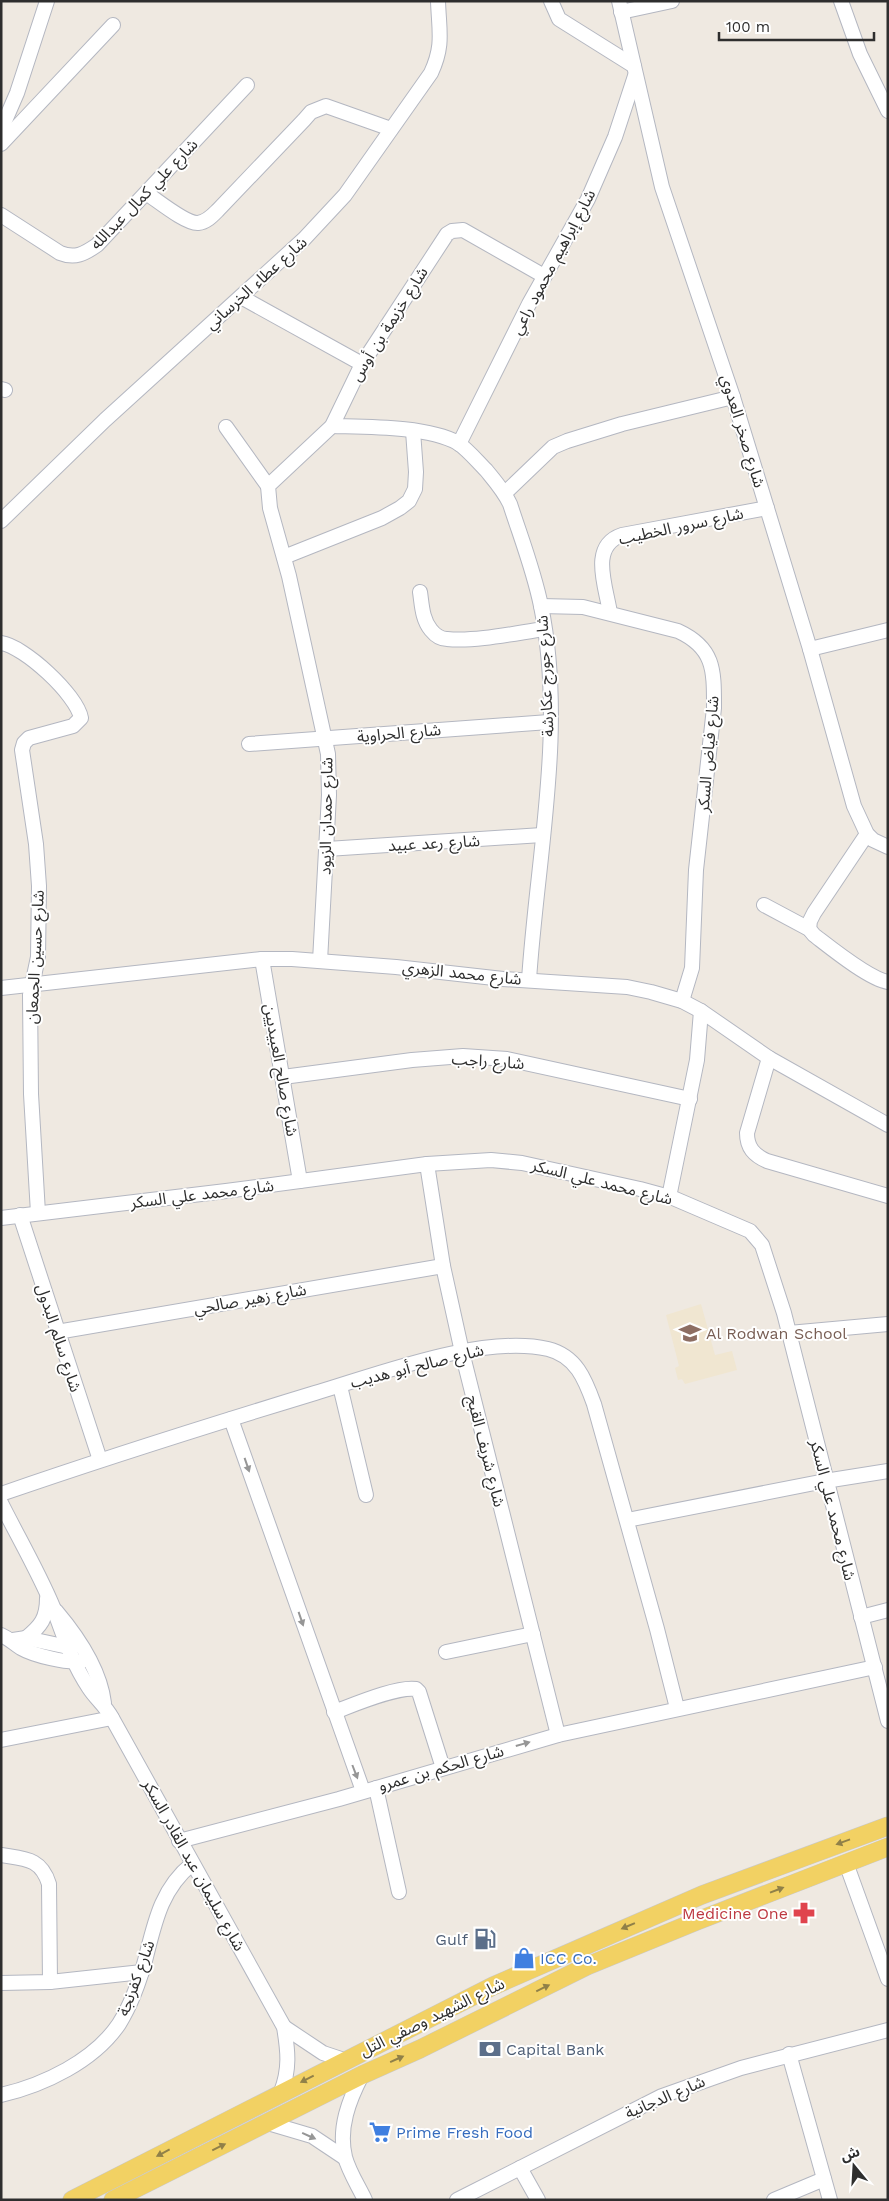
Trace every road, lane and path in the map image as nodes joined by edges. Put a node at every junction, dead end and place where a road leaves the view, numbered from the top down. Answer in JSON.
{"nodes":[{"id":1,"x":47,"y":1,"type":"edge"},
{"id":2,"x":438,"y":1,"type":"edge"},
{"id":3,"x":551,"y":1,"type":"edge"},
{"id":4,"x":672,"y":1,"type":"edge"},
{"id":5,"x":841,"y":1,"type":"edge"},
{"id":6,"x":620,"y":6,"type":"edge"},
{"id":7,"x":112,"y":25,"type":"dead end"},
{"id":8,"x":634,"y":70,"type":"junction"},
{"id":9,"x":247,"y":85,"type":"dead end"},
{"id":10,"x":888,"y":111,"type":"edge"},
{"id":11,"x":391,"y":129,"type":"junction"},
{"id":12,"x":1,"y":130,"type":"edge"},
{"id":13,"x":1,"y":144,"type":"edge"},
{"id":14,"x":146,"y":193,"type":"junction"},
{"id":15,"x":1,"y":215,"type":"edge"},
{"id":16,"x":544,"y":276,"type":"junction"},
{"id":17,"x":241,"y":297,"type":"junction"},
{"id":18,"x":362,"y":364,"type":"junction"},
{"id":19,"x":733,"y":397,"type":"junction"},
{"id":20,"x":332,"y":426,"type":"junction"},
{"id":21,"x":226,"y":427,"type":"dead end"},
{"id":22,"x":413,"y":431,"type":"junction"},
{"id":23,"x":459,"y":444,"type":"junction"},
{"id":24,"x":268,"y":486,"type":"junction"},
{"id":25,"x":505,"y":493,"type":"junction"},
{"id":26,"x":767,"y":508,"type":"junction"},
{"id":27,"x":1,"y":521,"type":"edge"},
{"id":28,"x":284,"y":557,"type":"junction"},
{"id":29,"x":420,"y":592,"type":"dead end"},
{"id":30,"x":541,"y":606,"type":"junction"},
{"id":31,"x":610,"y":613,"type":"junction"},
{"id":32,"x":544,"y":629,"type":"junction"},
{"id":33,"x":888,"y":630,"type":"edge"},
{"id":34,"x":1,"y":643,"type":"edge"},
{"id":35,"x":810,"y":649,"type":"junction"},
{"id":36,"x":549,"y":722,"type":"junction"},
{"id":37,"x":327,"y":739,"type":"junction"},
{"id":38,"x":249,"y":744,"type":"dead end"},
{"id":39,"x":542,"y":834,"type":"junction"},
{"id":40,"x":867,"y":834,"type":"junction"},
{"id":41,"x":888,"y":847,"type":"edge"},
{"id":42,"x":327,"y":849,"type":"junction"},
{"id":43,"x":764,"y":905,"type":"dead end"},
{"id":44,"x":810,"y":929,"type":"junction"},
{"id":45,"x":262,"y":959,"type":"junction"},
{"id":46,"x":320,"y":961,"type":"junction"},
{"id":47,"x":529,"y":980,"type":"junction"},
{"id":48,"x":888,"y":982,"type":"edge"},
{"id":49,"x":32,"y":984,"type":"junction"},
{"id":50,"x":1,"y":988,"type":"edge"},
{"id":51,"x":682,"y":1001,"type":"junction"},
{"id":52,"x":701,"y":1011,"type":"junction"},
{"id":53,"x":769,"y":1058,"type":"junction"},
{"id":54,"x":283,"y":1076,"type":"junction"},
{"id":55,"x":690,"y":1099,"type":"junction"},
{"id":56,"x":888,"y":1125,"type":"edge"},
{"id":57,"x":427,"y":1164,"type":"junction"},
{"id":58,"x":300,"y":1181,"type":"junction"},
{"id":59,"x":888,"y":1196,"type":"edge"},
{"id":60,"x":669,"y":1197,"type":"junction"},
{"id":61,"x":38,"y":1213,"type":"junction"},
{"id":62,"x":20,"y":1215,"type":"junction"},
{"id":63,"x":1,"y":1218,"type":"edge"},
{"id":64,"x":443,"y":1266,"type":"junction"},
{"id":65,"x":888,"y":1324,"type":"edge"},
{"id":66,"x":57,"y":1332,"type":"junction"},
{"id":67,"x":789,"y":1333,"type":"junction"},
{"id":68,"x":462,"y":1352,"type":"junction"},
{"id":69,"x":340,"y":1386,"type":"junction"},
{"id":70,"x":232,"y":1419,"type":"junction"},
{"id":71,"x":100,"y":1460,"type":"junction"},
{"id":72,"x":888,"y":1471,"type":"edge"},
{"id":73,"x":825,"y":1481,"type":"junction"},
{"id":74,"x":1,"y":1494,"type":"edge"},
{"id":75,"x":366,"y":1495,"type":"dead end"},
{"id":76,"x":1,"y":1503,"type":"edge"},
{"id":77,"x":627,"y":1520,"type":"junction"},
{"id":78,"x":50,"y":1602,"type":"junction"},
{"id":79,"x":888,"y":1610,"type":"edge"},
{"id":80,"x":861,"y":1617,"type":"junction"},
{"id":81,"x":533,"y":1634,"type":"junction"},
{"id":82,"x":13,"y":1638,"type":"edge"},
{"id":83,"x":74,"y":1646,"type":"junction"},
{"id":84,"x":446,"y":1652,"type":"dead end"},
{"id":85,"x":41,"y":1655,"type":"junction"},
{"id":86,"x":82,"y":1661,"type":"junction"},
{"id":87,"x":875,"y":1667,"type":"junction"},
{"id":88,"x":82,"y":1677,"type":"junction"},
{"id":89,"x":104,"y":1703,"type":"junction"},
{"id":90,"x":677,"y":1708,"type":"junction"},
{"id":91,"x":334,"y":1712,"type":"junction"},
{"id":92,"x":112,"y":1718,"type":"junction"},
{"id":93,"x":888,"y":1720,"type":"edge"},
{"id":94,"x":558,"y":1735,"type":"junction"},
{"id":95,"x":1,"y":1740,"type":"edge"},
{"id":96,"x":443,"y":1768,"type":"junction"},
{"id":97,"x":369,"y":1789,"type":"junction"},
{"id":98,"x":888,"y":1826,"type":"edge"},
{"id":99,"x":179,"y":1841,"type":"junction"},
{"id":100,"x":888,"y":1847,"type":"edge"},
{"id":101,"x":1,"y":1854,"type":"edge"},
{"id":102,"x":846,"y":1863,"type":"junction"},
{"id":103,"x":192,"y":1864,"type":"junction"},
{"id":104,"x":399,"y":1892,"type":"dead end"},
{"id":105,"x":689,"y":1901,"type":"junction"},
{"id":106,"x":659,"y":1913,"type":"junction"},
{"id":107,"x":697,"y":1920,"type":"junction"},
{"id":108,"x":667,"y":1933,"type":"junction"},
{"id":109,"x":142,"y":1972,"type":"junction"},
{"id":110,"x":888,"y":1979,"type":"edge"},
{"id":111,"x":1,"y":1982,"type":"edge"},
{"id":112,"x":50,"y":1982,"type":"junction"},
{"id":113,"x":284,"y":2027,"type":"junction"},
{"id":114,"x":888,"y":2030,"type":"edge"},
{"id":115,"x":789,"y":2054,"type":"junction"},
{"id":116,"x":344,"y":2060,"type":"junction"},
{"id":117,"x":362,"y":2075,"type":"junction"},
{"id":118,"x":281,"y":2092,"type":"junction"},
{"id":119,"x":1,"y":2095,"type":"edge"},
{"id":120,"x":268,"y":2123,"type":"junction"},
{"id":121,"x":345,"y":2158,"type":"junction"},
{"id":122,"x":520,"y":2168,"type":"junction"},
{"id":123,"x":824,"y":2179,"type":"junction"},
{"id":124,"x":72,"y":2200,"type":"edge"},
{"id":125,"x":113,"y":2200,"type":"edge"},
{"id":126,"x":365,"y":2200,"type":"edge"},
{"id":127,"x":457,"y":2200,"type":"edge"},
{"id":128,"x":538,"y":2200,"type":"edge"},
{"id":129,"x":774,"y":2200,"type":"edge"},
{"id":130,"x":830,"y":2200,"type":"edge"}],
"edges":[{"from":1,"to":12,"type":"street"},
{"from":2,"to":11,"type":"street","name":"شارع عطاء الخرساني"},
{"from":3,"to":8,"type":"street"},
{"from":4,"to":6,"type":"street"},
{"from":5,"to":10,"type":"street"},
{"from":6,"to":8,"type":"street","name":"شارع صخر العدوي"},
{"from":7,"to":13,"type":"street"},
{"from":8,"to":16,"type":"street","name":"شارع إبراهيم محمود راعي"},
{"from":8,"to":19,"type":"street","name":"شارع صخر العدوي"},
{"from":9,"to":14,"type":"street","name":"شارع علي كمال عبدالله"},
{"from":11,"to":14,"type":"street"},
{"from":11,"to":17,"type":"street","name":"شارع عطاء الخرساني"},
{"from":14,"to":15,"type":"street","name":"شارع علي كمال عبدالله"},
{"from":16,"to":18,"type":"street","name":"شارع خزيمة بن أوس"},
{"from":16,"to":23,"type":"street","name":"شارع إبراهيم محمود راعي"},
{"from":17,"to":18,"type":"street"},
{"from":17,"to":27,"type":"street","name":"شارع عطاء الخرساني"},
{"from":18,"to":20,"type":"street","name":"شارع خزيمة بن أوس"},
{"from":19,"to":25,"type":"street"},
{"from":19,"to":26,"type":"street","name":"شارع صخر العدوي"},
{"from":20,"to":22,"type":"street","name":"شارع جورج عكارشة"},
{"from":20,"to":24,"type":"street","name":"شارع خزيمة بن أوس"},
{"from":21,"to":24,"type":"street"},
{"from":22,"to":23,"type":"street","name":"شارع جورج عكارشة"},
{"from":22,"to":28,"type":"street"},
{"from":23,"to":25,"type":"street","name":"شارع جورج عكارشة"},
{"from":24,"to":28,"type":"street"},
{"from":25,"to":30,"type":"street","name":"شارع جورج عكارشة"},
{"from":26,"to":31,"type":"street","name":"شارع سرور الخطيب"},
{"from":26,"to":35,"type":"street","name":"شارع صخر العدوي"},
{"from":28,"to":37,"type":"street","name":"شارع حمدان الزيود"},
{"from":29,"to":32,"type":"street"},
{"from":30,"to":31,"type":"street","name":"شارع فياض السكر"},
{"from":30,"to":32,"type":"street","name":"شارع جورج عكارشة"},
{"from":31,"to":51,"type":"street","name":"شارع فياض السكر"},
{"from":32,"to":36,"type":"street","name":"شارع جورج عكارشة"},
{"from":33,"to":35,"type":"street"},
{"from":34,"to":49,"type":"street","name":"شارع حسين الجمعان"},
{"from":35,"to":40,"type":"street","name":"شارع صخر العدوي"},
{"from":36,"to":37,"type":"street","name":"شارع الحراوية"},
{"from":36,"to":39,"type":"street","name":"شارع جورج عكارشة"},
{"from":37,"to":38,"type":"street","name":"شارع الحراوية"},
{"from":37,"to":42,"type":"street","name":"شارع حمدان الزيود"},
{"from":39,"to":42,"type":"street","name":"شارع رعد عبيد"},
{"from":39,"to":47,"type":"street","name":"شارع جورج عكارشة"},
{"from":40,"to":41,"type":"street"},
{"from":40,"to":44,"type":"street"},
{"from":42,"to":46,"type":"street","name":"شارع حمدان الزيود"},
{"from":43,"to":44,"type":"street"},
{"from":44,"to":48,"type":"street"},
{"from":45,"to":46,"type":"street","name":"شارع محمد الزهري"},
{"from":45,"to":49,"type":"street","name":"شارع محمد الزهري"},
{"from":45,"to":54,"type":"street","name":"شارع صالح العبيديين"},
{"from":46,"to":47,"type":"street","name":"شارع محمد الزهري"},
{"from":47,"to":51,"type":"street","name":"شارع محمد الزهري"},
{"from":49,"to":50,"type":"street","name":"شارع محمد الزهري"},
{"from":49,"to":61,"type":"street","name":"شارع حسين الجمعان"},
{"from":51,"to":52,"type":"street","name":"شارع محمد الزهري"},
{"from":52,"to":53,"type":"street","name":"شارع محمد الزهري"},
{"from":52,"to":55,"type":"street"},
{"from":53,"to":56,"type":"street","name":"شارع محمد الزهري"},
{"from":53,"to":59,"type":"street"},
{"from":54,"to":55,"type":"street","name":"شارع راجب"},
{"from":54,"to":58,"type":"street","name":"شارع صالح العبيديين"},
{"from":55,"to":60,"type":"street"},
{"from":57,"to":58,"type":"street","name":"شارع محمد علي السكر"},
{"from":57,"to":60,"type":"street","name":"شارع محمد علي السكر"},
{"from":57,"to":64,"type":"street","name":"شارع شريف القبج"},
{"from":58,"to":61,"type":"street","name":"شارع محمد علي السكر"},
{"from":60,"to":67,"type":"street","name":"شارع محمد علي السكر"},
{"from":61,"to":62,"type":"street","name":"شارع محمد علي السكر"},
{"from":62,"to":63,"type":"street","name":"شارع محمد علي السكر"},
{"from":62,"to":66,"type":"street","name":"شارع سالم البدول"},
{"from":64,"to":66,"type":"street","name":"شارع زهير صالحي"},
{"from":64,"to":68,"type":"street","name":"شارع شريف القبج"},
{"from":65,"to":67,"type":"street"},
{"from":66,"to":71,"type":"street","name":"شارع سالم البدول"},
{"from":67,"to":73,"type":"street","name":"شارع محمد علي السكر"},
{"from":68,"to":69,"type":"street","name":"شارع صالح أبو هديب"},
{"from":68,"to":77,"type":"street","name":"شارع صالح أبو هديب"},
{"from":68,"to":81,"type":"street","name":"شارع شريف القبج"},
{"from":69,"to":70,"type":"street","name":"شارع صالح أبو هديب"},
{"from":69,"to":75,"type":"street"},
{"from":70,"to":71,"type":"street","name":"شارع صالح أبو هديب"},
{"from":70,"to":91,"type":"street","name":"شارع الحكم بن عمرو","one_way":true},
{"from":71,"to":74,"type":"street","name":"شارع صالح أبو هديب"},
{"from":72,"to":73,"type":"street"},
{"from":73,"to":77,"type":"street"},
{"from":73,"to":80,"type":"street","name":"شارع محمد علي السكر"},
{"from":76,"to":78,"type":"street","name":"شارع سليمان عبد القادر السكر"},
{"from":77,"to":90,"type":"street","name":"شارع صالح أبو هديب"},
{"from":78,"to":82,"type":"street"},
{"from":78,"to":83,"type":"street","name":"شارع سليمان عبد القادر السكر"},
{"from":79,"to":80,"type":"street"},
{"from":80,"to":87,"type":"street","name":"شارع محمد علي السكر"},
{"from":81,"to":84,"type":"street"},
{"from":81,"to":94,"type":"street","name":"شارع شريف القبج"},
{"from":82,"to":83,"type":"street"},
{"from":82,"to":85,"type":"street"},
{"from":83,"to":86,"type":"street","name":"شارع سليمان عبد القادر السكر"},
{"from":85,"to":86,"type":"street"},
{"from":85,"to":88,"type":"street"},
{"from":86,"to":88,"type":"street","name":"شارع سليمان عبد القادر السكر"},
{"from":86,"to":89,"type":"street","name":"شارع سليمان عبد القادر السكر"},
{"from":87,"to":90,"type":"street","name":"شارع الحكم بن عمرو"},
{"from":87,"to":93,"type":"street","name":"شارع محمد علي السكر"},
{"from":88,"to":89,"type":"street","name":"شارع سليمان عبد القادر السكر"},
{"from":89,"to":92,"type":"street","name":"شارع سليمان عبد القادر السكر"},
{"from":90,"to":94,"type":"street","name":"شارع الحكم بن عمرو"},
{"from":91,"to":96,"type":"street"},
{"from":91,"to":97,"type":"street","name":"شارع الحكم بن عمرو","one_way":true},
{"from":92,"to":95,"type":"street"},
{"from":92,"to":99,"type":"street","name":"شارع سليمان عبد القادر السكر"},
{"from":96,"to":94,"type":"street","name":"شارع الحكم بن عمرو","one_way":true},
{"from":96,"to":97,"type":"street","name":"شارع الحكم بن عمرو"},
{"from":97,"to":99,"type":"street"},
{"from":97,"to":104,"type":"street"},
{"from":98,"to":105,"type":"main road","name":"شارع الشهيد وصفي التل","one_way":true},
{"from":99,"to":103,"type":"street","name":"شارع سليمان عبد القادر السكر"},
{"from":100,"to":102,"type":"main road","name":"شارع الشهيد وصفي التل"},
{"from":101,"to":112,"type":"street"},
{"from":107,"to":102,"type":"main road","name":"شارع الشهيد وصفي التل","one_way":true},
{"from":102,"to":110,"type":"street"},
{"from":103,"to":109,"type":"street","name":"شارع كفرنجة"},
{"from":103,"to":113,"type":"street","name":"شارع سليمان عبد القادر السكر"},
{"from":105,"to":106,"type":"main road","name":"شارع الشهيد وصفي التل"},
{"from":105,"to":107,"type":"main road"},
{"from":106,"to":108,"type":"main road"},
{"from":106,"to":116,"type":"main road","name":"شارع الشهيد وصفي التل","one_way":true},
{"from":107,"to":108,"type":"main road","name":"شارع الشهيد وصفي التل"},
{"from":117,"to":108,"type":"main road","name":"شارع الشهيد وصفي التل","one_way":true},
{"from":109,"to":112,"type":"street"},
{"from":109,"to":119,"type":"street","name":"شارع كفرنجة"},
{"from":111,"to":112,"type":"street"},
{"from":113,"to":116,"type":"street","name":"شارع سليمان عبد القادر السكر"},
{"from":113,"to":118,"type":"street","name":"شارع سليمان عبد القادر السكر"},
{"from":114,"to":115,"type":"street","name":"شارع الدجانية"},
{"from":115,"to":122,"type":"street","name":"شارع الدجانية"},
{"from":115,"to":123,"type":"street"},
{"from":116,"to":118,"type":"main road","name":"شارع الشهيد وصفي التل","one_way":true},
{"from":117,"to":120,"type":"main road","name":"شارع الشهيد وصفي التل"},
{"from":117,"to":121,"type":"street"},
{"from":118,"to":124,"type":"main road","name":"شارع الشهيد وصفي التل","one_way":true},
{"from":120,"to":121,"type":"street","one_way":true},
{"from":125,"to":120,"type":"main road","name":"شارع الشهيد وصفي التل","one_way":true},
{"from":121,"to":126,"type":"street"},
{"from":122,"to":127,"type":"street","name":"شارع الدجانية"},
{"from":122,"to":128,"type":"street"},
{"from":123,"to":129,"type":"street"},
{"from":123,"to":130,"type":"street"}]}
